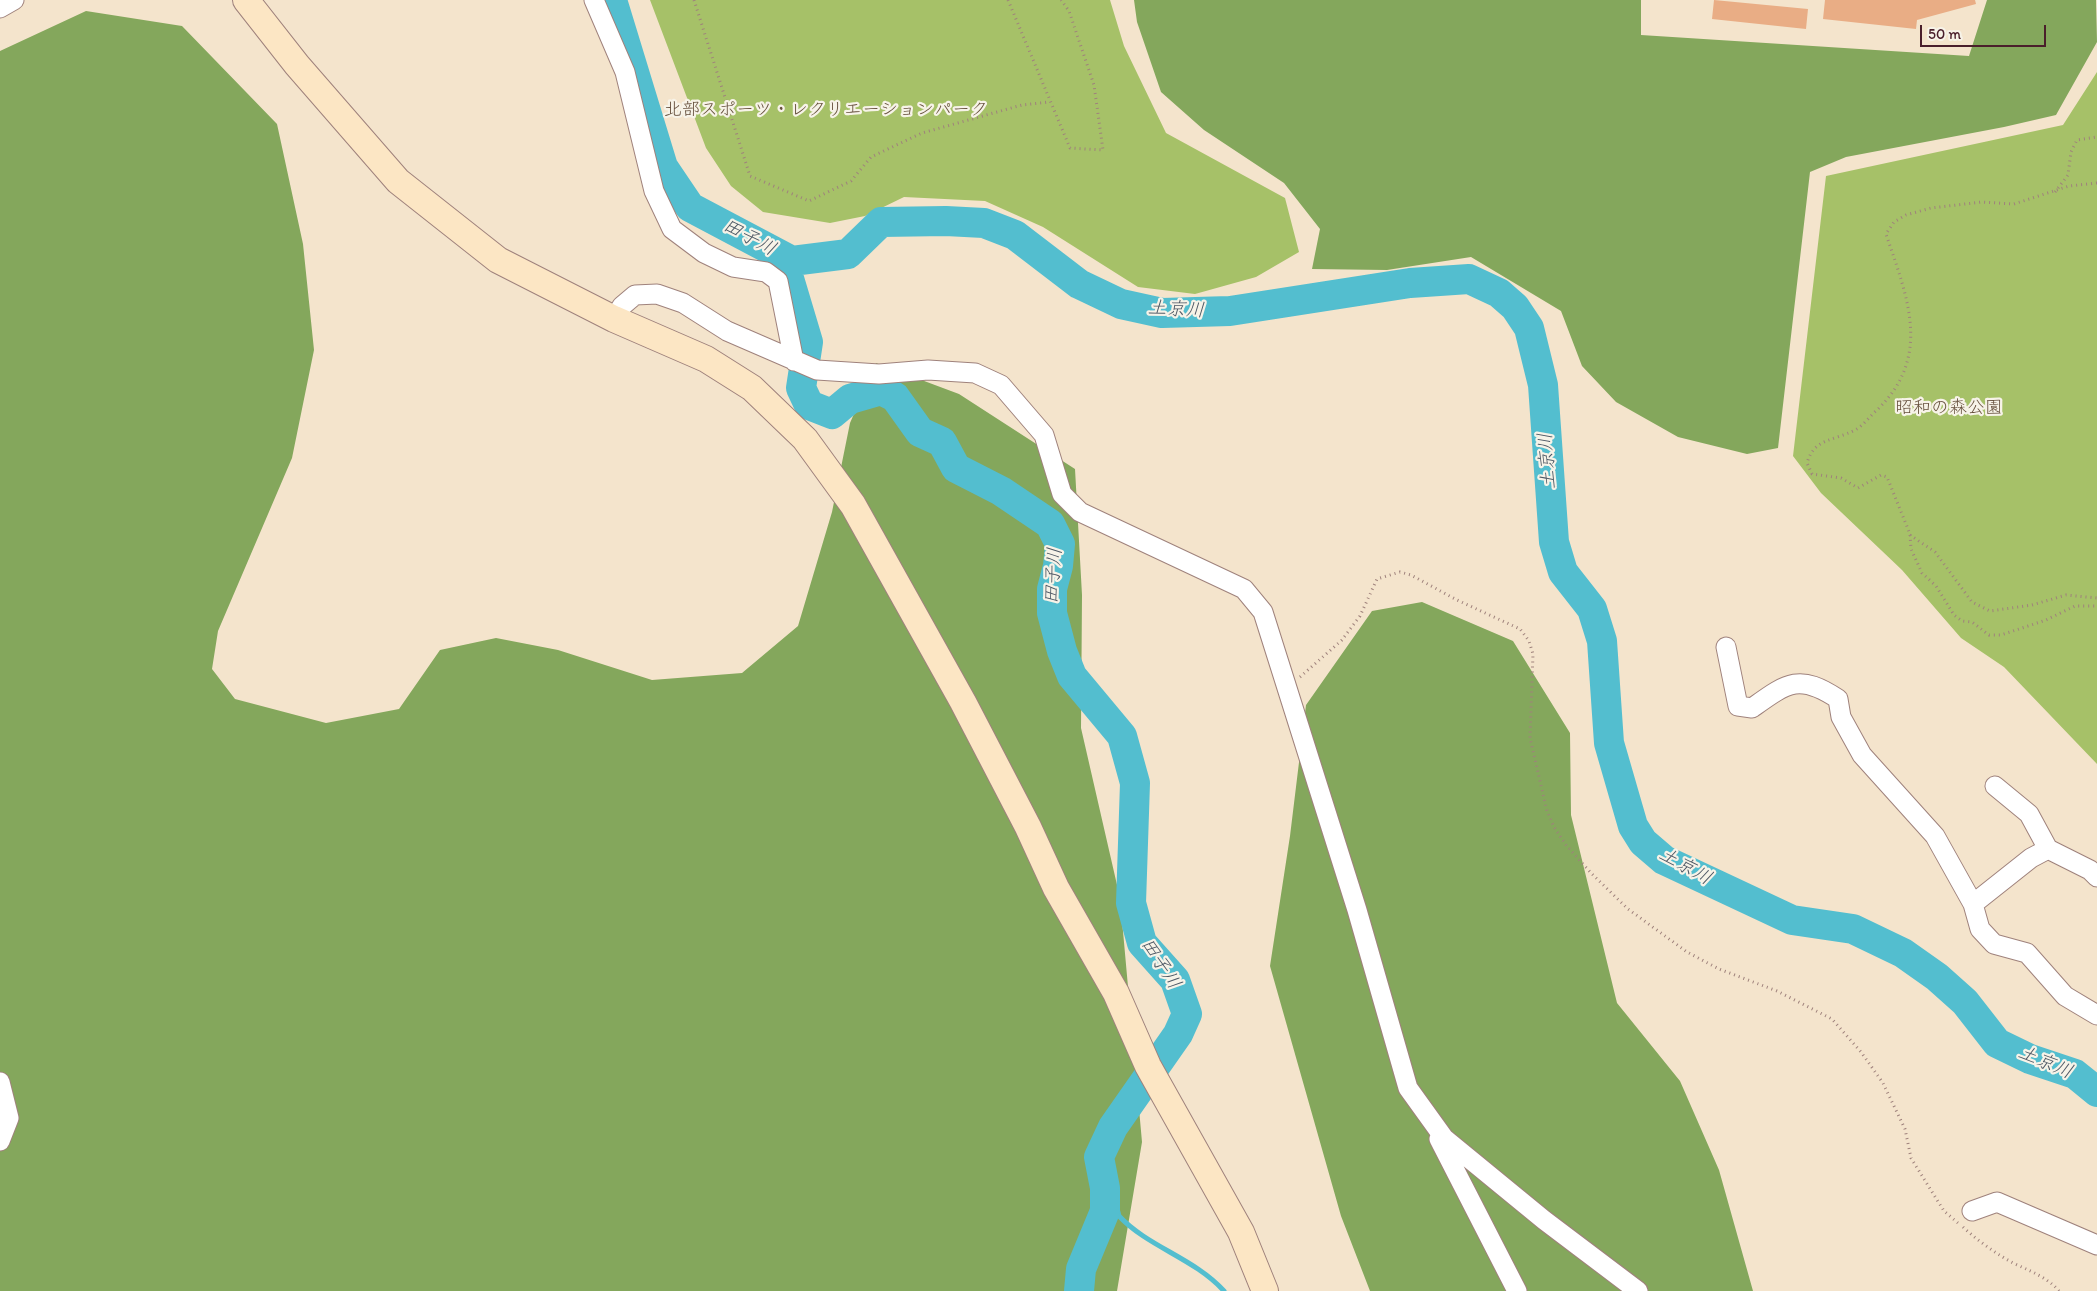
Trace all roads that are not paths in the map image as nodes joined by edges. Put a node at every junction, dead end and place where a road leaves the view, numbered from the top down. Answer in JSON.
{"nodes":[{"id":1,"x":14,"y":0,"type":"edge"},
{"id":2,"x":246,"y":0,"type":"edge"},
{"id":3,"x":594,"y":0,"type":"edge"},
{"id":4,"x":0,"y":8,"type":"edge"},
{"id":5,"x":614,"y":319,"type":"junction"},
{"id":6,"x":796,"y":362,"type":"junction"},
{"id":7,"x":1726,"y":647,"type":"dead end"},
{"id":8,"x":1995,"y":786,"type":"dead end"},
{"id":9,"x":2048,"y":849,"type":"junction"},
{"id":10,"x":2097,"y":877,"type":"edge"},
{"id":11,"x":1973,"y":904,"type":"junction"},
{"id":12,"x":2097,"y":1015,"type":"edge"},
{"id":13,"x":0,"y":1082,"type":"edge"},
{"id":14,"x":1426,"y":1114,"type":"junction"},
{"id":15,"x":0,"y":1141,"type":"edge"},
{"id":16,"x":1972,"y":1212,"type":"dead end"},
{"id":17,"x":2097,"y":1245,"type":"edge"},
{"id":18,"x":1265,"y":1291,"type":"edge"},
{"id":19,"x":1517,"y":1291,"type":"edge"},
{"id":20,"x":1638,"y":1291,"type":"edge"}],
"edges":[{"from":1,"to":4,"type":"street"},
{"from":2,"to":5,"type":"street"},
{"from":3,"to":6,"type":"street"},
{"from":5,"to":6,"type":"street"},
{"from":5,"to":18,"type":"street"},
{"from":6,"to":14,"type":"street"},
{"from":7,"to":11,"type":"street"},
{"from":8,"to":9,"type":"street"},
{"from":9,"to":10,"type":"street"},
{"from":9,"to":11,"type":"street"},
{"from":11,"to":12,"type":"street"},
{"from":13,"to":15,"type":"street"},
{"from":14,"to":19,"type":"street"},
{"from":14,"to":20,"type":"street"},
{"from":16,"to":17,"type":"street"}]}
